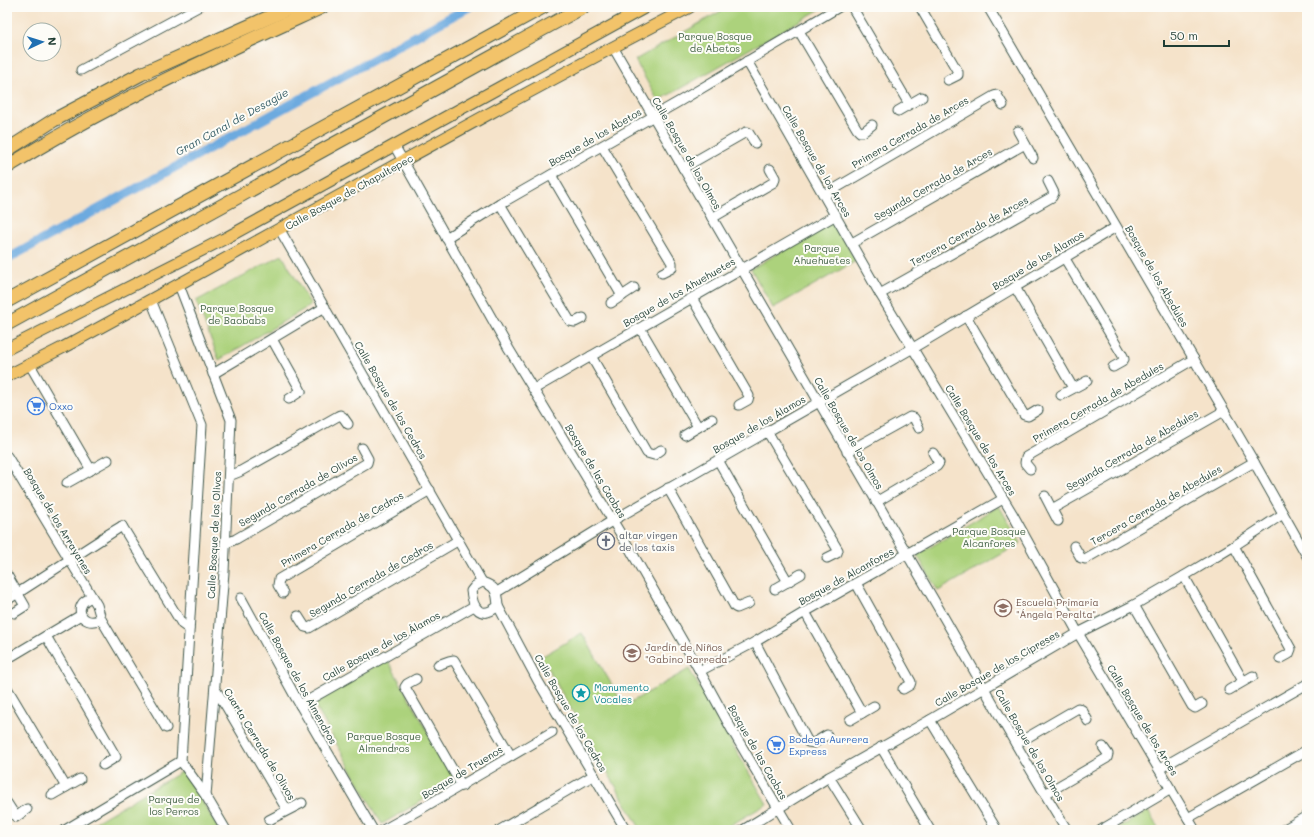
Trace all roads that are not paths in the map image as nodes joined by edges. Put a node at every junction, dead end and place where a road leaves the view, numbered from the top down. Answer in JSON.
{"nodes":[{"id":1,"x":198,"y":7,"type":"edge"},
{"id":2,"x":292,"y":7,"type":"edge"},
{"id":3,"x":322,"y":7,"type":"edge"},
{"id":4,"x":543,"y":7,"type":"edge"},
{"id":5,"x":583,"y":7,"type":"edge"},
{"id":6,"x":646,"y":7,"type":"edge"},
{"id":7,"x":690,"y":7,"type":"edge"},
{"id":8,"x":839,"y":7,"type":"edge"},
{"id":9,"x":852,"y":7,"type":"edge"},
{"id":10,"x":920,"y":7,"type":"edge"},
{"id":11,"x":988,"y":7,"type":"edge"},
{"id":12,"x":799,"y":31,"type":"junction"},
{"id":13,"x":613,"y":47,"type":"junction"},
{"id":14,"x":748,"y":61,"type":"junction"},
{"id":15,"x":81,"y":70,"type":"dead end"},
{"id":16,"x":948,"y":80,"type":"dead end"},
{"id":17,"x":922,"y":97,"type":"dead end"},
{"id":18,"x":909,"y":104,"type":"junction"},
{"id":19,"x":1003,"y":105,"type":"dead end"},
{"id":20,"x":898,"y":111,"type":"dead end"},
{"id":21,"x":653,"y":116,"type":"junction"},
{"id":22,"x":872,"y":125,"type":"dead end"},
{"id":23,"x":1018,"y":131,"type":"dead end"},
{"id":24,"x":755,"y":142,"type":"dead end"},
{"id":25,"x":1025,"y":144,"type":"junction"},
{"id":26,"x":394,"y":145,"type":"junction"},
{"id":27,"x":602,"y":146,"type":"junction"},
{"id":28,"x":7,"y":150,"type":"edge"},
{"id":29,"x":1033,"y":158,"type":"dead end"},
{"id":30,"x":403,"y":162,"type":"junction"},
{"id":31,"x":7,"y":167,"type":"edge"},
{"id":32,"x":683,"y":168,"type":"junction"},
{"id":33,"x":770,"y":169,"type":"dead end"},
{"id":34,"x":551,"y":175,"type":"junction"},
{"id":35,"x":1048,"y":181,"type":"dead end"},
{"id":36,"x":824,"y":194,"type":"junction"},
{"id":37,"x":500,"y":204,"type":"junction"},
{"id":38,"x":836,"y":215,"type":"junction"},
{"id":39,"x":712,"y":218,"type":"junction"},
{"id":40,"x":1116,"y":227,"type":"junction"},
{"id":41,"x":280,"y":230,"type":"junction"},
{"id":42,"x":446,"y":238,"type":"junction"},
{"id":43,"x":852,"y":243,"type":"junction"},
{"id":44,"x":1064,"y":257,"type":"junction"},
{"id":45,"x":742,"y":269,"type":"junction"},
{"id":46,"x":662,"y":274,"type":"dead end"},
{"id":47,"x":179,"y":285,"type":"junction"},
{"id":48,"x":1015,"y":287,"type":"junction"},
{"id":49,"x":634,"y":288,"type":"dead end"},
{"id":50,"x":880,"y":294,"type":"junction"},
{"id":51,"x":622,"y":296,"type":"junction"},
{"id":52,"x":692,"y":298,"type":"junction"},
{"id":53,"x":151,"y":300,"type":"junction"},
{"id":54,"x":7,"y":301,"type":"edge"},
{"id":55,"x":611,"y":303,"type":"dead end"},
{"id":56,"x":325,"y":307,"type":"junction"},
{"id":57,"x":966,"y":316,"type":"junction"},
{"id":58,"x":583,"y":318,"type":"dead end"},
{"id":59,"x":7,"y":324,"type":"edge"},
{"id":60,"x":640,"y":328,"type":"junction"},
{"id":61,"x":272,"y":339,"type":"junction"},
{"id":62,"x":913,"y":348,"type":"junction"},
{"id":63,"x":7,"y":349,"type":"edge"},
{"id":64,"x":591,"y":356,"type":"junction"},
{"id":65,"x":1194,"y":359,"type":"junction"},
{"id":66,"x":30,"y":365,"type":"junction"},
{"id":67,"x":1113,"y":366,"type":"dead end"},
{"id":68,"x":213,"y":374,"type":"junction"},
{"id":69,"x":7,"y":376,"type":"edge"},
{"id":70,"x":1087,"y":381,"type":"dead end"},
{"id":71,"x":1073,"y":388,"type":"junction"},
{"id":72,"x":534,"y":389,"type":"junction"},
{"id":73,"x":1061,"y":395,"type":"dead end"},
{"id":74,"x":289,"y":399,"type":"dead end"},
{"id":75,"x":818,"y":402,"type":"junction"},
{"id":76,"x":740,"y":404,"type":"dead end"},
{"id":77,"x":1038,"y":410,"type":"dead end"},
{"id":78,"x":1224,"y":411,"type":"junction"},
{"id":79,"x":712,"y":419,"type":"dead end"},
{"id":80,"x":348,"y":424,"type":"dead end"},
{"id":81,"x":698,"y":427,"type":"junction"},
{"id":82,"x":919,"y":428,"type":"dead end"},
{"id":83,"x":767,"y":431,"type":"junction"},
{"id":84,"x":685,"y":435,"type":"dead end"},
{"id":85,"x":362,"y":448,"type":"dead end"},
{"id":86,"x":661,"y":450,"type":"dead end"},
{"id":87,"x":847,"y":452,"type":"junction"},
{"id":88,"x":933,"y":452,"type":"dead end"},
{"id":89,"x":7,"y":456,"type":"edge"},
{"id":90,"x":108,"y":460,"type":"dead end"},
{"id":91,"x":718,"y":460,"type":"junction"},
{"id":92,"x":1254,"y":462,"type":"junction"},
{"id":93,"x":90,"y":470,"type":"junction"},
{"id":94,"x":1030,"y":470,"type":"dead end"},
{"id":95,"x":229,"y":476,"type":"junction"},
{"id":96,"x":67,"y":484,"type":"dead end"},
{"id":97,"x":430,"y":490,"type":"junction"},
{"id":98,"x":670,"y":491,"type":"junction"},
{"id":99,"x":1045,"y":496,"type":"dead end"},
{"id":100,"x":1004,"y":499,"type":"junction"},
{"id":101,"x":876,"y":502,"type":"junction"},
{"id":102,"x":1052,"y":509,"type":"junction"},
{"id":103,"x":1283,"y":514,"type":"junction"},
{"id":104,"x":612,"y":520,"type":"junction"},
{"id":105,"x":1058,"y":521,"type":"dead end"},
{"id":106,"x":122,"y":526,"type":"junction"},
{"id":107,"x":102,"y":538,"type":"dead end"},
{"id":108,"x":459,"y":540,"type":"junction"},
{"id":109,"x":225,"y":544,"type":"junction"},
{"id":110,"x":1074,"y":546,"type":"dead end"},
{"id":111,"x":1234,"y":546,"type":"junction"},
{"id":112,"x":907,"y":554,"type":"junction"},
{"id":113,"x":1307,"y":556,"type":"edge"},
{"id":114,"x":827,"y":558,"type":"dead end"},
{"id":115,"x":801,"y":574,"type":"dead end"},
{"id":116,"x":7,"y":575,"type":"edge"},
{"id":117,"x":1184,"y":576,"type":"junction"},
{"id":118,"x":482,"y":582,"type":"junction"},
{"id":119,"x":788,"y":582,"type":"junction"},
{"id":120,"x":856,"y":583,"type":"junction"},
{"id":121,"x":775,"y":589,"type":"dead end"},
{"id":122,"x":497,"y":592,"type":"junction"},
{"id":123,"x":283,"y":593,"type":"dead end"},
{"id":124,"x":91,"y":598,"type":"junction"},
{"id":125,"x":241,"y":598,"type":"dead end"},
{"id":126,"x":7,"y":600,"type":"edge"},
{"id":127,"x":749,"y":603,"type":"dead end"},
{"id":128,"x":1134,"y":605,"type":"junction"},
{"id":129,"x":474,"y":606,"type":"junction"},
{"id":130,"x":498,"y":606,"type":"junction"},
{"id":131,"x":805,"y":612,"type":"junction"},
{"id":132,"x":14,"y":613,"type":"dead end"},
{"id":133,"x":81,"y":615,"type":"junction"},
{"id":134,"x":298,"y":616,"type":"dead end"},
{"id":135,"x":101,"y":618,"type":"junction"},
{"id":136,"x":189,"y":629,"type":"junction"},
{"id":137,"x":1078,"y":633,"type":"junction"},
{"id":138,"x":46,"y":636,"type":"junction"},
{"id":139,"x":754,"y":642,"type":"junction"},
{"id":140,"x":7,"y":659,"type":"edge"},
{"id":141,"x":1280,"y":660,"type":"dead end"},
{"id":142,"x":438,"y":666,"type":"dead end"},
{"id":143,"x":700,"y":671,"type":"junction"},
{"id":144,"x":1253,"y":676,"type":"dead end"},
{"id":145,"x":416,"y":679,"type":"dead end"},
{"id":146,"x":1243,"y":682,"type":"junction"},
{"id":147,"x":1307,"y":684,"type":"edge"},
{"id":148,"x":7,"y":688,"type":"edge"},
{"id":149,"x":984,"y":688,"type":"junction"},
{"id":150,"x":215,"y":689,"type":"junction"},
{"id":151,"x":902,"y":689,"type":"dead end"},
{"id":152,"x":1229,"y":690,"type":"dead end"},
{"id":153,"x":1202,"y":704,"type":"dead end"},
{"id":154,"x":300,"y":705,"type":"junction"},
{"id":155,"x":874,"y":706,"type":"dead end"},
{"id":156,"x":862,"y":713,"type":"junction"},
{"id":157,"x":850,"y":720,"type":"dead end"},
{"id":158,"x":930,"y":720,"type":"junction"},
{"id":159,"x":1088,"y":722,"type":"dead end"},
{"id":160,"x":166,"y":728,"type":"dead end"},
{"id":161,"x":552,"y":732,"type":"dead end"},
{"id":162,"x":827,"y":735,"type":"dead end"},
{"id":163,"x":1016,"y":744,"type":"junction"},
{"id":164,"x":881,"y":747,"type":"junction"},
{"id":165,"x":1103,"y":747,"type":"dead end"},
{"id":166,"x":1307,"y":750,"type":"edge"},
{"id":167,"x":511,"y":756,"type":"junction"},
{"id":168,"x":181,"y":761,"type":"junction"},
{"id":169,"x":103,"y":765,"type":"dead end"},
{"id":170,"x":1159,"y":769,"type":"junction"},
{"id":171,"x":594,"y":775,"type":"junction"},
{"id":172,"x":829,"y":777,"type":"junction"},
{"id":173,"x":80,"y":779,"type":"dead end"},
{"id":174,"x":462,"y":786,"type":"junction"},
{"id":175,"x":66,"y":787,"type":"junction"},
{"id":176,"x":1171,"y":789,"type":"junction"},
{"id":177,"x":1045,"y":794,"type":"junction"},
{"id":178,"x":52,"y":795,"type":"dead end"},
{"id":179,"x":206,"y":796,"type":"junction"},
{"id":180,"x":7,"y":803,"type":"edge"},
{"id":181,"x":302,"y":803,"type":"dead end"},
{"id":182,"x":27,"y":809,"type":"dead end"},
{"id":183,"x":778,"y":809,"type":"junction"},
{"id":184,"x":287,"y":810,"type":"junction"},
{"id":185,"x":1307,"y":816,"type":"edge"},
{"id":186,"x":1188,"y":818,"type":"junction"},
{"id":187,"x":269,"y":820,"type":"dead end"},
{"id":188,"x":623,"y":829,"type":"edge"},
{"id":189,"x":65,"y":830,"type":"edge"},
{"id":190,"x":226,"y":830,"type":"edge"},
{"id":191,"x":372,"y":830,"type":"edge"},
{"id":192,"x":383,"y":830,"type":"edge"},
{"id":193,"x":500,"y":830,"type":"edge"},
{"id":194,"x":743,"y":830,"type":"edge"},
{"id":195,"x":791,"y":830,"type":"edge"},
{"id":196,"x":862,"y":830,"type":"edge"},
{"id":197,"x":930,"y":830,"type":"edge"},
{"id":198,"x":997,"y":830,"type":"edge"},
{"id":199,"x":1067,"y":830,"type":"edge"},
{"id":200,"x":1101,"y":830,"type":"edge"},
{"id":201,"x":1195,"y":830,"type":"edge"},
{"id":202,"x":1283,"y":830,"type":"edge"}],
"edges":[{"from":1,"to":15,"type":"street"},
{"from":2,"to":28,"type":"highway"},
{"from":3,"to":31,"type":"highway"},
{"from":4,"to":54,"type":"highway"},
{"from":5,"to":59,"type":"highway"},
{"from":6,"to":26,"type":"main road","name":"Calle Bosque de Chapultepec"},
{"from":7,"to":13,"type":"main road","name":"Calle Bosque de Chapultepec"},
{"from":8,"to":12,"type":"street","name":"Bosque de los Abetos"},
{"from":9,"to":18,"type":"street"},
{"from":10,"to":16,"type":"street"},
{"from":11,"to":40,"type":"street","name":"Bosque de los Abedules"},
{"from":12,"to":14,"type":"street","name":"Bosque de los Abetos"},
{"from":12,"to":22,"type":"street"},
{"from":13,"to":21,"type":"street","name":"Calle Bosque de los Olmos"},
{"from":13,"to":30,"type":"main road","name":"Calle Bosque de Chapultepec"},
{"from":14,"to":21,"type":"street","name":"Bosque de los Abetos"},
{"from":14,"to":36,"type":"street","name":"Calle Bosque de los Arces"},
{"from":17,"to":18,"type":"street"},
{"from":18,"to":20,"type":"street"},
{"from":19,"to":36,"type":"street","name":"Primera Cerrada de Arces"},
{"from":21,"to":27,"type":"street","name":"Bosque de los Abetos"},
{"from":21,"to":32,"type":"street","name":"Calle Bosque de los Olmos"},
{"from":23,"to":25,"type":"street"},
{"from":24,"to":32,"type":"street"},
{"from":25,"to":29,"type":"street"},
{"from":25,"to":43,"type":"street","name":"Segunda Cerrada de Arces"},
{"from":26,"to":30,"type":"street","name":"Bosque de las Caobas"},
{"from":26,"to":63,"type":"main road","name":"Calle Bosque de Chapultepec"},
{"from":27,"to":34,"type":"street","name":"Bosque de los Abetos"},
{"from":27,"to":46,"type":"street"},
{"from":30,"to":41,"type":"main road","name":"Calle Bosque de Chapultepec"},
{"from":30,"to":42,"type":"street","name":"Bosque de las Caobas"},
{"from":32,"to":39,"type":"street","name":"Calle Bosque de los Olmos"},
{"from":33,"to":39,"type":"street"},
{"from":34,"to":37,"type":"street","name":"Bosque de los Abetos"},
{"from":34,"to":51,"type":"street"},
{"from":35,"to":50,"type":"street","name":"Tercera Cerrada de Arces"},
{"from":36,"to":38,"type":"street","name":"Calle Bosque de los Arces"},
{"from":37,"to":42,"type":"street","name":"Bosque de los Abetos"},
{"from":37,"to":58,"type":"street"},
{"from":38,"to":43,"type":"street","name":"Calle Bosque de los Arces"},
{"from":38,"to":45,"type":"street","name":"Bosque de los Ahuehuetes"},
{"from":39,"to":45,"type":"street","name":"Calle Bosque de los Olmos"},
{"from":40,"to":44,"type":"street","name":"Bosque de los Álamos"},
{"from":40,"to":65,"type":"street","name":"Bosque de los Abedules"},
{"from":41,"to":47,"type":"main road","name":"Calle Bosque de Chapultepec"},
{"from":41,"to":56,"type":"street","name":"Calle Bosque de los Cedros"},
{"from":42,"to":72,"type":"street","name":"Bosque de las Caobas"},
{"from":43,"to":50,"type":"street","name":"Calle Bosque de los Arces"},
{"from":44,"to":48,"type":"street","name":"Bosque de los Álamos"},
{"from":44,"to":67,"type":"street"},
{"from":45,"to":52,"type":"street","name":"Bosque de los Ahuehuetes"},
{"from":45,"to":75,"type":"street","name":"Calle Bosque de los Olmos"},
{"from":47,"to":53,"type":"main road","name":"Calle Bosque de Chapultepec"},
{"from":47,"to":68,"type":"street","name":"Calle Bosque de los Olivos"},
{"from":48,"to":57,"type":"street","name":"Bosque de los Álamos"},
{"from":48,"to":71,"type":"street"},
{"from":49,"to":51,"type":"street"},
{"from":50,"to":62,"type":"street","name":"Calle Bosque de los Arces"},
{"from":51,"to":55,"type":"street"},
{"from":52,"to":60,"type":"street","name":"Bosque de los Ahuehuetes"},
{"from":52,"to":76,"type":"street"},
{"from":53,"to":66,"type":"main road","name":"Calle Bosque de Chapultepec"},
{"from":53,"to":136,"type":"street","name":"Calle Bosque de los Olivos"},
{"from":56,"to":61,"type":"street"},
{"from":56,"to":97,"type":"street","name":"Calle Bosque de los Cedros"},
{"from":57,"to":62,"type":"street","name":"Bosque de los Álamos"},
{"from":57,"to":77,"type":"street"},
{"from":60,"to":64,"type":"street","name":"Bosque de los Ahuehuetes"},
{"from":60,"to":81,"type":"street"},
{"from":61,"to":68,"type":"street"},
{"from":61,"to":74,"type":"street"},
{"from":62,"to":75,"type":"street","name":"Bosque de los Álamos"},
{"from":62,"to":100,"type":"street","name":"Calle Bosque de los Arces"},
{"from":64,"to":72,"type":"street","name":"Bosque de los Ahuehuetes"},
{"from":64,"to":86,"type":"street"},
{"from":65,"to":78,"type":"street","name":"Bosque de los Abedules"},
{"from":65,"to":94,"type":"street","name":"Primera Cerrada de Abedules"},
{"from":66,"to":69,"type":"main road","name":"Calle Bosque de Chapultepec"},
{"from":66,"to":93,"type":"street"},
{"from":68,"to":95,"type":"street","name":"Calle Bosque de los Olivos"},
{"from":70,"to":71,"type":"street"},
{"from":71,"to":73,"type":"street"},
{"from":72,"to":104,"type":"street","name":"Bosque de las Caobas"},
{"from":75,"to":83,"type":"street","name":"Bosque de los Álamos"},
{"from":75,"to":87,"type":"street","name":"Calle Bosque de los Olmos"},
{"from":78,"to":92,"type":"street","name":"Bosque de los Abedules"},
{"from":78,"to":102,"type":"street","name":"Segunda Cerrada de Abedules"},
{"from":79,"to":81,"type":"street"},
{"from":80,"to":95,"type":"street"},
{"from":81,"to":84,"type":"street"},
{"from":82,"to":87,"type":"street"},
{"from":83,"to":91,"type":"street","name":"Bosque de los Álamos"},
{"from":83,"to":114,"type":"street"},
{"from":85,"to":109,"type":"street","name":"Segunda Cerrada de Olivos"},
{"from":87,"to":101,"type":"street","name":"Calle Bosque de los Olmos"},
{"from":88,"to":101,"type":"street"},
{"from":89,"to":124,"type":"street","name":"Bosque de los Arrayanes"},
{"from":90,"to":93,"type":"street"},
{"from":91,"to":98,"type":"street","name":"Bosque de los Álamos"},
{"from":91,"to":119,"type":"street"},
{"from":92,"to":103,"type":"street","name":"Bosque de los Abedules"},
{"from":92,"to":110,"type":"street","name":"Tercera Cerrada de Abedules"},
{"from":93,"to":96,"type":"street"},
{"from":95,"to":109,"type":"street","name":"Calle Bosque de los Olivos"},
{"from":97,"to":108,"type":"street","name":"Calle Bosque de los Cedros"},
{"from":97,"to":123,"type":"street","name":"Primera Cerrada de Cedros"},
{"from":98,"to":104,"type":"street","name":"Bosque de los Álamos"},
{"from":98,"to":127,"type":"street"},
{"from":99,"to":102,"type":"street"},
{"from":100,"to":112,"type":"street","name":"Bosque de Alcanfores"},
{"from":100,"to":137,"type":"street","name":"Calle Bosque de los Arces"},
{"from":101,"to":112,"type":"street","name":"Calle Bosque de los Olmos"},
{"from":102,"to":105,"type":"street"},
{"from":103,"to":111,"type":"street","name":"Calle Bosque de los Cipreses"},
{"from":103,"to":113,"type":"street","name":"Bosque de los Abedules"},
{"from":104,"to":122,"type":"street","name":"Bosque de los Álamos"},
{"from":104,"to":143,"type":"street","name":"Bosque de las Caobas"},
{"from":106,"to":107,"type":"street"},
{"from":106,"to":126,"type":"street"},
{"from":106,"to":136,"type":"street"},
{"from":108,"to":118,"type":"street","name":"Calle Bosque de los Cedros"},
{"from":108,"to":134,"type":"street","name":"Segunda Cerrada de Cedros"},
{"from":109,"to":150,"type":"street","name":"Calle Bosque de los Olivos"},
{"from":111,"to":117,"type":"street","name":"Calle Bosque de los Cipreses"},
{"from":111,"to":141,"type":"street"},
{"from":112,"to":120,"type":"street","name":"Bosque de Alcanfores"},
{"from":112,"to":149,"type":"street","name":"Calle Bosque de los Olmos"},
{"from":115,"to":119,"type":"street"},
{"from":116,"to":132,"type":"street"},
{"from":117,"to":128,"type":"street","name":"Calle Bosque de los Cipreses"},
{"from":117,"to":146,"type":"street"},
{"from":118,"to":122,"type":"street"},
{"from":118,"to":129,"type":"street"},
{"from":119,"to":121,"type":"street"},
{"from":120,"to":131,"type":"street","name":"Bosque de Alcanfores"},
{"from":120,"to":151,"type":"street"},
{"from":122,"to":130,"type":"street"},
{"from":124,"to":133,"type":"street"},
{"from":124,"to":135,"type":"street"},
{"from":125,"to":154,"type":"street","name":"Calle Bosque de los Almendros"},
{"from":128,"to":137,"type":"street","name":"Calle Bosque de los Cipreses"},
{"from":128,"to":153,"type":"street"},
{"from":129,"to":130,"type":"street"},
{"from":129,"to":154,"type":"street","name":"Calle Bosque de los Álamos"},
{"from":130,"to":171,"type":"street","name":"Calle Bosque de los Cedros"},
{"from":131,"to":139,"type":"street","name":"Bosque de Alcanfores"},
{"from":131,"to":156,"type":"street"},
{"from":133,"to":135,"type":"street"},
{"from":133,"to":138,"type":"street"},
{"from":135,"to":160,"type":"street"},
{"from":136,"to":168,"type":"street","name":"Calle Bosque de los Olivos"},
{"from":137,"to":149,"type":"street","name":"Calle Bosque de los Cipreses"},
{"from":137,"to":170,"type":"street","name":"Calle Bosque de los Arces"},
{"from":138,"to":140,"type":"street"},
{"from":138,"to":169,"type":"street"},
{"from":139,"to":143,"type":"street","name":"Bosque de Alcanfores"},
{"from":139,"to":162,"type":"street"},
{"from":142,"to":167,"type":"street"},
{"from":143,"to":183,"type":"street","name":"Bosque de las Caobas"},
{"from":144,"to":146,"type":"street"},
{"from":145,"to":174,"type":"street"},
{"from":146,"to":152,"type":"street"},
{"from":147,"to":170,"type":"street"},
{"from":148,"to":175,"type":"street"},
{"from":149,"to":158,"type":"street","name":"Calle Bosque de los Cipreses"},
{"from":149,"to":163,"type":"street","name":"Calle Bosque de los Olmos"},
{"from":150,"to":179,"type":"street","name":"Calle Bosque de los Olivos"},
{"from":150,"to":184,"type":"street","name":"Cuarta Cerrada de Olivos"},
{"from":154,"to":191,"type":"street","name":"Calle Bosque de los Almendros"},
{"from":155,"to":156,"type":"street"},
{"from":156,"to":157,"type":"street"},
{"from":158,"to":164,"type":"street","name":"Calle Bosque de los Cipreses"},
{"from":158,"to":198,"type":"street"},
{"from":159,"to":163,"type":"street"},
{"from":161,"to":167,"type":"street","name":"Bosque de Truenos"},
{"from":163,"to":177,"type":"street","name":"Calle Bosque de los Olmos"},
{"from":164,"to":172,"type":"street","name":"Calle Bosque de los Cipreses"},
{"from":164,"to":197,"type":"street"},
{"from":165,"to":177,"type":"street"},
{"from":166,"to":186,"type":"street"},
{"from":167,"to":174,"type":"street","name":"Bosque de Truenos"},
{"from":168,"to":179,"type":"street"},
{"from":168,"to":189,"type":"street"},
{"from":170,"to":176,"type":"street","name":"Calle Bosque de los Arces"},
{"from":171,"to":188,"type":"street","name":"Calle Bosque de los Cedros"},
{"from":171,"to":193,"type":"street"},
{"from":172,"to":183,"type":"street","name":"Calle Bosque de los Cipreses"},
{"from":172,"to":196,"type":"street"},
{"from":173,"to":175,"type":"street"},
{"from":174,"to":192,"type":"street","name":"Bosque de Truenos"},
{"from":175,"to":178,"type":"street"},
{"from":176,"to":186,"type":"street","name":"Calle Bosque de los Arces"},
{"from":176,"to":200,"type":"street"},
{"from":177,"to":199,"type":"street","name":"Calle Bosque de los Olmos"},
{"from":179,"to":190,"type":"street"},
{"from":180,"to":182,"type":"street"},
{"from":181,"to":184,"type":"street","name":"Cuarta Cerrada de Olivos"},
{"from":183,"to":194,"type":"street","name":"Calle Bosque de los Cipreses"},
{"from":183,"to":195,"type":"street","name":"Bosque de las Caobas"},
{"from":184,"to":187,"type":"street","name":"Cuarta Cerrada de Olivos"},
{"from":185,"to":202,"type":"street"},
{"from":186,"to":201,"type":"street","name":"Calle Bosque de los Arces"}]}
